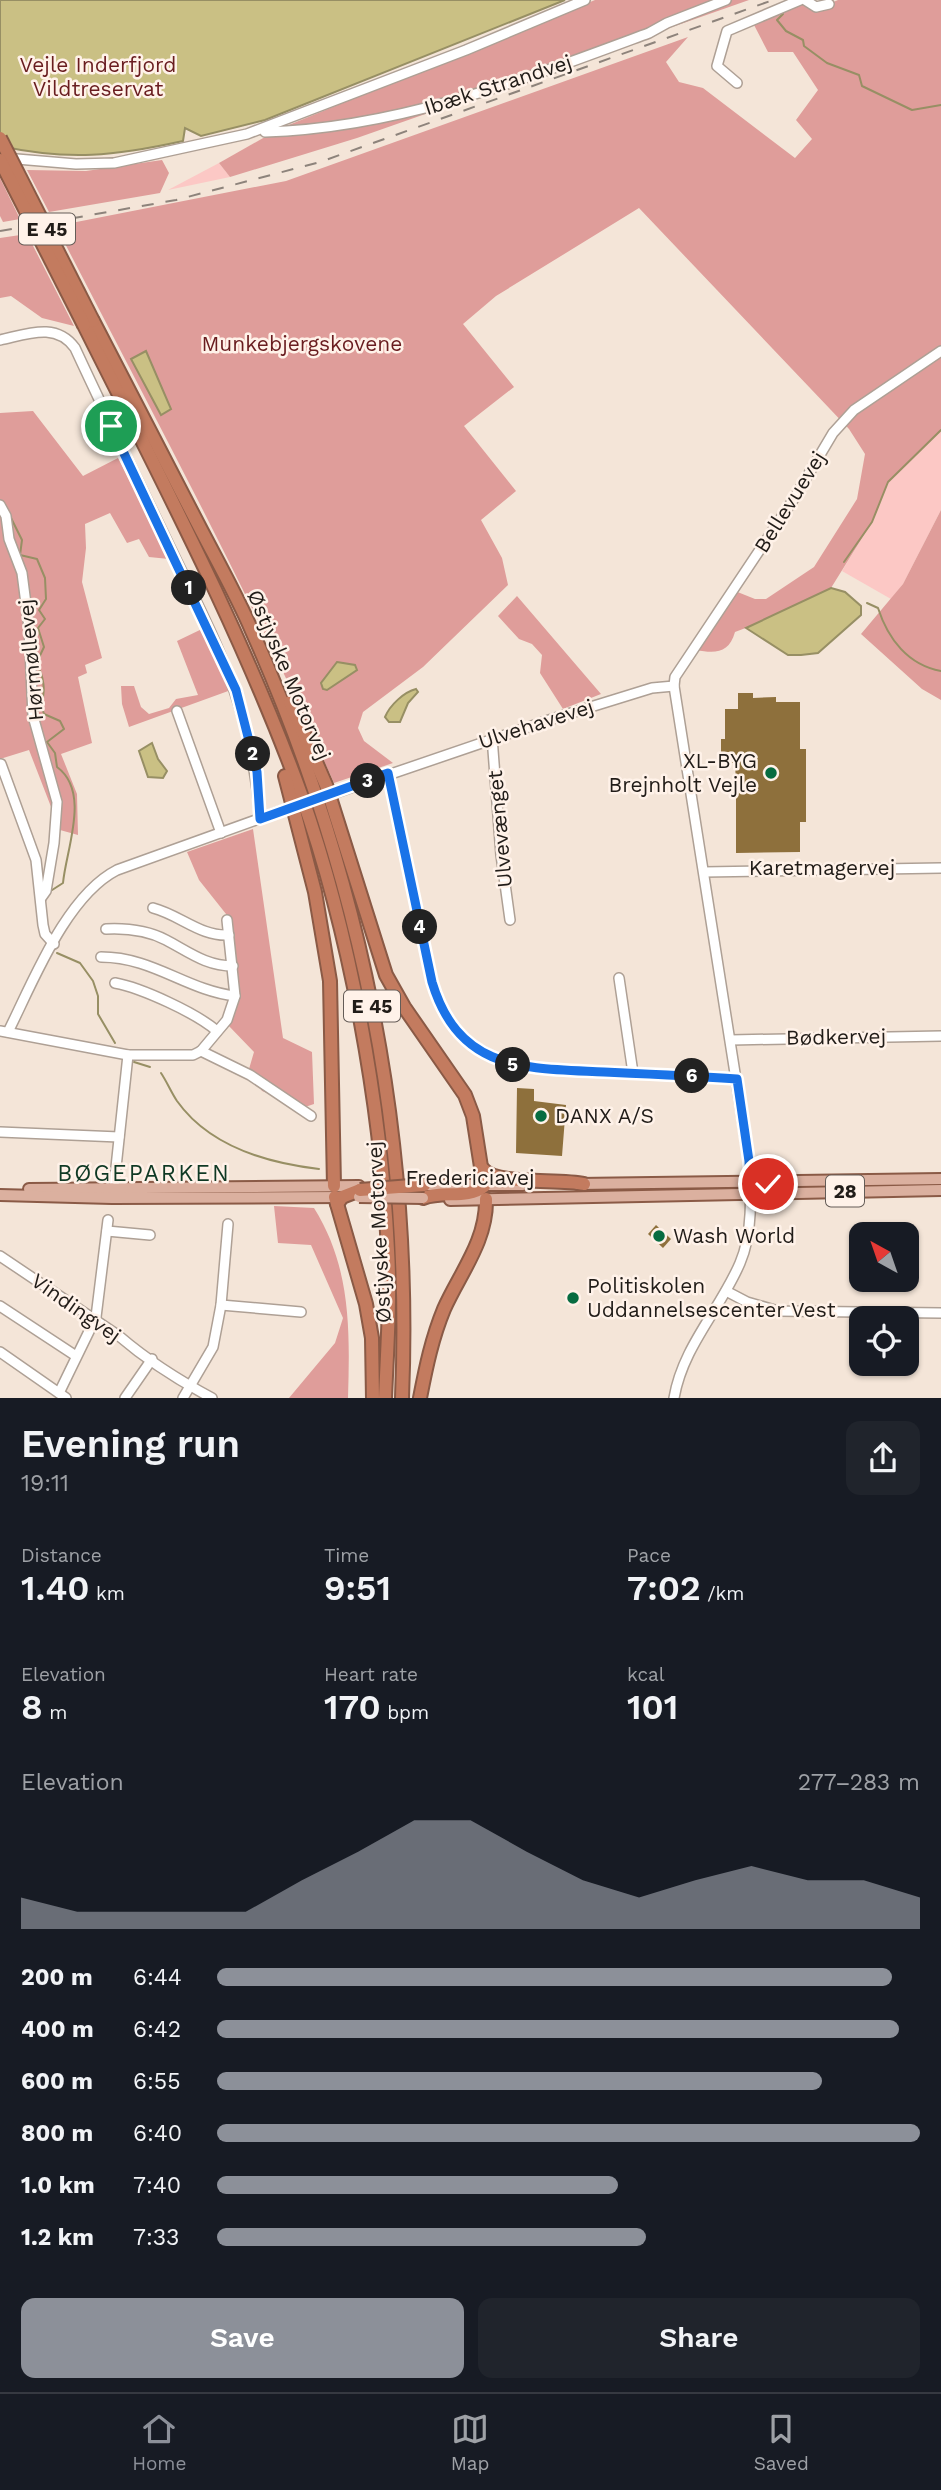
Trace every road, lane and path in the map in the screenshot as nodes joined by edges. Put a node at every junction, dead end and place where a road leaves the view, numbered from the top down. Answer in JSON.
{"nodes":[{"id":1,"x":585,"y":0,"type":"edge"},
{"id":2,"x":726,"y":0,"type":"edge"},
{"id":3,"x":802,"y":0,"type":"edge"},
{"id":4,"x":829,"y":4,"type":"dead end"},
{"id":5,"x":737,"y":83,"type":"dead end"},
{"id":6,"x":261,"y":129,"type":"junction"},
{"id":7,"x":0,"y":138,"type":"edge"},
{"id":8,"x":0,"y":159,"type":"edge"},
{"id":9,"x":89,"y":323,"type":"junction"},
{"id":10,"x":0,"y":340,"type":"edge"},
{"id":11,"x":941,"y":351,"type":"edge"},
{"id":12,"x":0,"y":505,"type":"edge"},
{"id":13,"x":252,"y":631,"type":"junction"},
{"id":14,"x":674,"y":686,"type":"junction"},
{"id":15,"x":261,"y":698,"type":"junction"},
{"id":16,"x":177,"y":711,"type":"dead end"},
{"id":17,"x":492,"y":737,"type":"junction"},
{"id":18,"x":1,"y":764,"type":"edge"},
{"id":19,"x":388,"y":773,"type":"junction"},
{"id":20,"x":260,"y":819,"type":"junction"},
{"id":21,"x":221,"y":833,"type":"junction"},
{"id":22,"x":941,"y":867,"type":"edge"},
{"id":23,"x":704,"y":872,"type":"junction"},
{"id":24,"x":41,"y":898,"type":"junction"},
{"id":25,"x":153,"y":908,"type":"dead end"},
{"id":26,"x":227,"y":920,"type":"dead end"},
{"id":27,"x":510,"y":920,"type":"dead end"},
{"id":28,"x":106,"y":929,"type":"dead end"},
{"id":29,"x":229,"y":935,"type":"junction"},
{"id":30,"x":54,"y":944,"type":"junction"},
{"id":31,"x":101,"y":957,"type":"dead end"},
{"id":32,"x":233,"y":966,"type":"junction"},
{"id":33,"x":619,"y":978,"type":"dead end"},
{"id":34,"x":115,"y":984,"type":"dead end"},
{"id":35,"x":235,"y":996,"type":"junction"},
{"id":36,"x":217,"y":1031,"type":"junction"},
{"id":37,"x":4,"y":1032,"type":"edge"},
{"id":38,"x":941,"y":1036,"type":"edge"},
{"id":39,"x":731,"y":1040,"type":"junction"},
{"id":40,"x":201,"y":1051,"type":"junction"},
{"id":41,"x":128,"y":1055,"type":"junction"},
{"id":42,"x":633,"y":1073,"type":"junction"},
{"id":43,"x":737,"y":1079,"type":"junction"},
{"id":44,"x":311,"y":1116,"type":"dead end"},
{"id":45,"x":0,"y":1132,"type":"edge"},
{"id":46,"x":119,"y":1137,"type":"junction"},
{"id":47,"x":483,"y":1169,"type":"junction"},
{"id":48,"x":851,"y":1178,"type":"junction"},
{"id":49,"x":941,"y":1178,"type":"edge"},
{"id":50,"x":750,"y":1179,"type":"junction"},
{"id":51,"x":114,"y":1186,"type":"junction"},
{"id":52,"x":582,"y":1190,"type":"junction"},
{"id":53,"x":941,"y":1190,"type":"edge"},
{"id":54,"x":750,"y":1192,"type":"junction"},
{"id":55,"x":0,"y":1193,"type":"edge"},
{"id":56,"x":485,"y":1193,"type":"junction"},
{"id":57,"x":337,"y":1196,"type":"junction"},
{"id":58,"x":108,"y":1220,"type":"dead end"},
{"id":59,"x":228,"y":1224,"type":"dead end"},
{"id":60,"x":107,"y":1231,"type":"junction"},
{"id":61,"x":150,"y":1236,"type":"dead end"},
{"id":62,"x":0,"y":1256,"type":"edge"},
{"id":63,"x":726,"y":1291,"type":"junction"},
{"id":64,"x":221,"y":1305,"type":"junction"},
{"id":65,"x":0,"y":1306,"type":"edge"},
{"id":66,"x":301,"y":1312,"type":"dead end"},
{"id":67,"x":941,"y":1313,"type":"edge"},
{"id":68,"x":94,"y":1321,"type":"junction"},
{"id":69,"x":76,"y":1356,"type":"junction"},
{"id":70,"x":2,"y":1358,"type":"edge"},
{"id":71,"x":152,"y":1359,"type":"junction"},
{"id":72,"x":192,"y":1387,"type":"junction"},
{"id":73,"x":62,"y":1395,"type":"edge"},
{"id":74,"x":125,"y":1398,"type":"edge"},
{"id":75,"x":183,"y":1398,"type":"edge"},
{"id":76,"x":212,"y":1398,"type":"edge"},
{"id":77,"x":373,"y":1398,"type":"edge"},
{"id":78,"x":385,"y":1398,"type":"edge"},
{"id":79,"x":402,"y":1398,"type":"edge"},
{"id":80,"x":420,"y":1398,"type":"edge"},
{"id":81,"x":674,"y":1398,"type":"edge"}],
"edges":[{"from":1,"to":6,"type":"street","name":"Ibæk Strandvej"},
{"from":2,"to":6,"type":"street","name":"Ibæk Strandvej"},
{"from":3,"to":4,"type":"street"},
{"from":3,"to":5,"type":"street"},
{"from":6,"to":8,"type":"street","name":"Ibæk Strandvej"},
{"from":7,"to":9,"type":"highway","name":"Østjyske Motorvej","number":"E 45","bridge":true},
{"from":8,"to":9,"type":"highway","name":"Østjyske Motorvej","number":"E 45","bridge":true},
{"from":9,"to":13,"type":"highway","name":"Østjyske Motorvej","number":"E 45"},
{"from":9,"to":15,"type":"highway","name":"Østjyske Motorvej","number":"E 45"},
{"from":10,"to":20,"type":"street"},
{"from":11,"to":14,"type":"street","name":"Bellevuevej"},
{"from":12,"to":24,"type":"street","name":"Hørmøllevej"},
{"from":13,"to":47,"type":"highway"},
{"from":13,"to":79,"type":"highway","name":"Østjyske Motorvej","number":"E 45"},
{"from":14,"to":17,"type":"street","name":"Ulvehavevej"},
{"from":14,"to":23,"type":"street"},
{"from":15,"to":57,"type":"highway"},
{"from":15,"to":78,"type":"highway","name":"Østjyske Motorvej","number":"E 45"},
{"from":16,"to":21,"type":"street"},
{"from":17,"to":19,"type":"street","name":"Ulvehavevej"},
{"from":17,"to":27,"type":"street","name":"Ulvevænget"},
{"from":18,"to":24,"type":"street"},
{"from":19,"to":20,"type":"street","name":"Ulvehavevej","bridge":true},
{"from":19,"to":42,"type":"street"},
{"from":20,"to":21,"type":"street","name":"Ulvehavevej"},
{"from":21,"to":30,"type":"street","name":"Ulvehavevej"},
{"from":22,"to":23,"type":"street","name":"Karetmagervej"},
{"from":23,"to":39,"type":"street"},
{"from":24,"to":30,"type":"street"},
{"from":25,"to":29,"type":"street"},
{"from":26,"to":29,"type":"street"},
{"from":28,"to":32,"type":"street"},
{"from":29,"to":32,"type":"street"},
{"from":30,"to":37,"type":"street","name":"Ulvehavevej"},
{"from":31,"to":35,"type":"street"},
{"from":32,"to":35,"type":"street"},
{"from":33,"to":42,"type":"street"},
{"from":34,"to":36,"type":"street"},
{"from":35,"to":36,"type":"street"},
{"from":36,"to":40,"type":"street"},
{"from":37,"to":41,"type":"street"},
{"from":38,"to":39,"type":"street","name":"Bødkervej"},
{"from":39,"to":43,"type":"street"},
{"from":40,"to":41,"type":"street"},
{"from":40,"to":44,"type":"street"},
{"from":41,"to":46,"type":"street"},
{"from":42,"to":43,"type":"street"},
{"from":43,"to":50,"type":"street"},
{"from":45,"to":46,"type":"street"},
{"from":46,"to":51,"type":"street"},
{"from":47,"to":52,"type":"highway"},
{"from":47,"to":56,"type":"highway"},
{"from":48,"to":49,"type":"main road","name":"Fredericiavej","number":"28"},
{"from":48,"to":50,"type":"main road","name":"Fredericiavej","number":"28"},
{"from":48,"to":54,"type":"main road"},
{"from":50,"to":52,"type":"main road","name":"Fredericiavej","number":"28"},
{"from":50,"to":54,"type":"street"},
{"from":51,"to":55,"type":"main road"},
{"from":51,"to":57,"type":"main road"},
{"from":52,"to":54,"type":"main road","name":"Fredericiavej","number":"28"},
{"from":52,"to":56,"type":"main road","name":"Fredericiavej","number":"28"},
{"from":53,"to":54,"type":"main road","name":"Fredericiavej","number":"28"},
{"from":54,"to":63,"type":"street"},
{"from":55,"to":57,"type":"main road"},
{"from":56,"to":57,"type":"highway","bridge":true},
{"from":56,"to":80,"type":"highway"},
{"from":57,"to":77,"type":"highway"},
{"from":58,"to":60,"type":"street"},
{"from":59,"to":64,"type":"street"},
{"from":60,"to":61,"type":"street"},
{"from":60,"to":68,"type":"street"},
{"from":62,"to":68,"type":"street","name":"Vindingvej"},
{"from":63,"to":67,"type":"street"},
{"from":63,"to":81,"type":"street"},
{"from":64,"to":66,"type":"street"},
{"from":64,"to":72,"type":"street"},
{"from":65,"to":69,"type":"street"},
{"from":68,"to":69,"type":"street"},
{"from":68,"to":71,"type":"street","name":"Vindingvej"},
{"from":69,"to":73,"type":"street"},
{"from":70,"to":73,"type":"street"},
{"from":71,"to":72,"type":"street","name":"Vindingvej"},
{"from":71,"to":74,"type":"street"},
{"from":72,"to":75,"type":"street"},
{"from":72,"to":76,"type":"street","name":"Vindingvej"}]}
